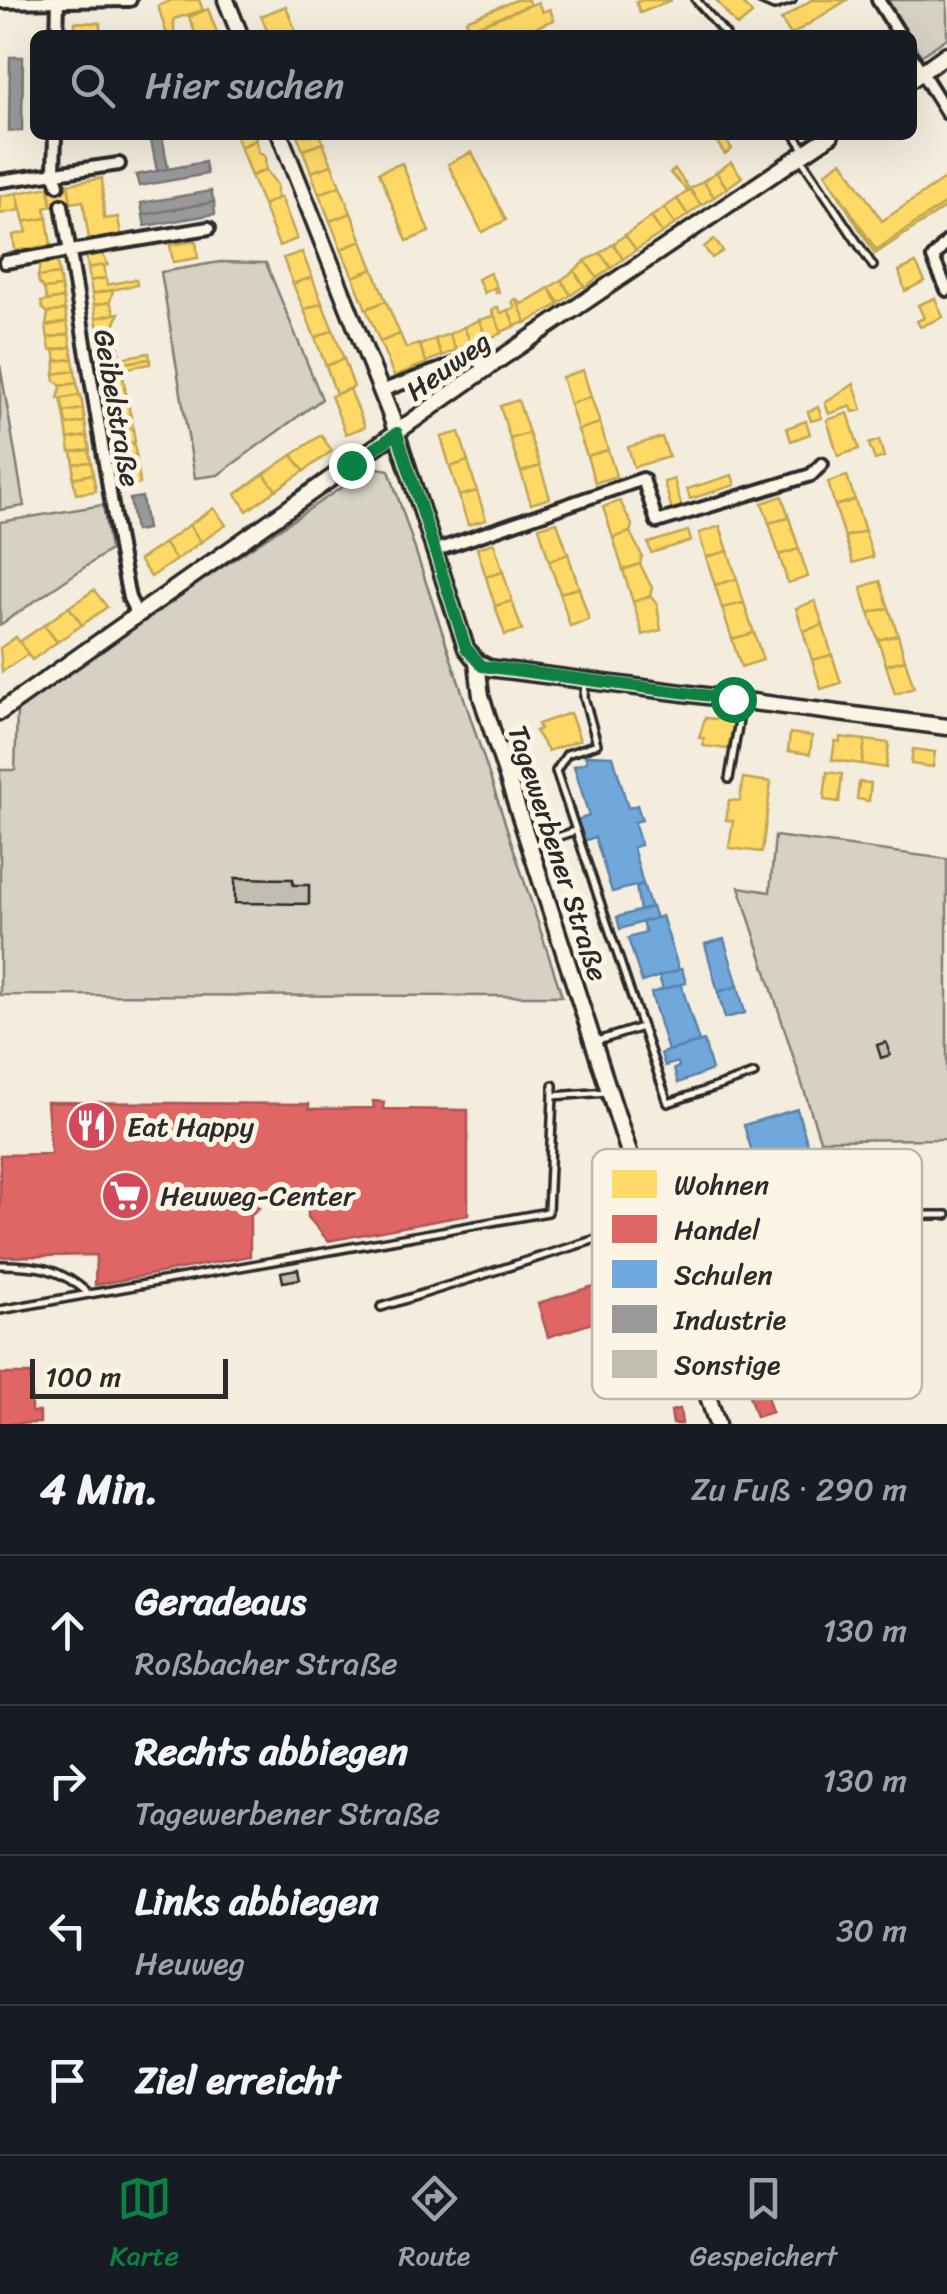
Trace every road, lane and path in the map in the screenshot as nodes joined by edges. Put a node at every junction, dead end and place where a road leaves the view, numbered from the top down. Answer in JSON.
{"nodes":[{"id":1,"x":130,"y":0,"type":"edge"},
{"id":2,"x":226,"y":0,"type":"edge"},
{"id":3,"x":696,"y":0,"type":"edge"},
{"id":4,"x":760,"y":0,"type":"edge"},
{"id":5,"x":792,"y":0,"type":"edge"},
{"id":6,"x":878,"y":0,"type":"edge"},
{"id":7,"x":0,"y":2,"type":"edge"},
{"id":8,"x":58,"y":3,"type":"junction"},
{"id":9,"x":57,"y":30,"type":"edge"},
{"id":10,"x":238,"y":30,"type":"edge"},
{"id":11,"x":722,"y":30,"type":"edge"},
{"id":12,"x":897,"y":30,"type":"edge"},
{"id":13,"x":947,"y":54,"type":"edge"},
{"id":14,"x":917,"y":76,"type":"edge"},
{"id":15,"x":947,"y":113,"type":"edge"},
{"id":16,"x":54,"y":140,"type":"edge"},
{"id":17,"x":282,"y":140,"type":"edge"},
{"id":18,"x":796,"y":140,"type":"edge"},
{"id":19,"x":825,"y":140,"type":"edge"},
{"id":20,"x":803,"y":155,"type":"junction"},
{"id":21,"x":119,"y":164,"type":"dead end"},
{"id":22,"x":54,"y":171,"type":"junction"},
{"id":23,"x":0,"y":181,"type":"edge"},
{"id":24,"x":58,"y":185,"type":"tunnel mouth"},
{"id":25,"x":62,"y":205,"type":"tunnel mouth"},
{"id":26,"x":209,"y":228,"type":"dead end"},
{"id":27,"x":947,"y":242,"type":"edge"},
{"id":28,"x":68,"y":252,"type":"junction"},
{"id":29,"x":5,"y":262,"type":"dead end"},
{"id":30,"x":873,"y":266,"type":"dead end"},
{"id":31,"x":947,"y":290,"type":"edge"},
{"id":32,"x":486,"y":369,"type":"junction"},
{"id":33,"x":381,"y":391,"type":"junction"},
{"id":34,"x":397,"y":433,"type":"junction"},
{"id":35,"x":822,"y":464,"type":"dead end"},
{"id":36,"x":434,"y":551,"type":"junction"},
{"id":37,"x":138,"y":616,"type":"junction"},
{"id":38,"x":477,"y":662,"type":"junction"},
{"id":39,"x":585,"y":680,"type":"junction"},
{"id":40,"x":742,"y":701,"type":"junction"},
{"id":41,"x":0,"y":712,"type":"edge"},
{"id":42,"x":947,"y":727,"type":"edge"},
{"id":43,"x":729,"y":779,"type":"dead end"},
{"id":44,"x":575,"y":831,"type":"junction"},
{"id":45,"x":530,"y":846,"type":"junction"},
{"id":46,"x":642,"y":1027,"type":"junction"},
{"id":47,"x":594,"y":1042,"type":"junction"},
{"id":48,"x":754,"y":1074,"type":"dead end"},
{"id":49,"x":553,"y":1085,"type":"dead end"},
{"id":50,"x":610,"y":1091,"type":"junction"},
{"id":51,"x":553,"y":1096,"type":"junction"},
{"id":52,"x":628,"y":1149,"type":"edge"},
{"id":53,"x":922,"y":1215,"type":"edge"},
{"id":54,"x":947,"y":1215,"type":"edge"},
{"id":55,"x":592,"y":1240,"type":"edge"},
{"id":56,"x":0,"y":1265,"type":"edge"},
{"id":57,"x":89,"y":1294,"type":"junction"},
{"id":58,"x":381,"y":1307,"type":"dead end"},
{"id":59,"x":0,"y":1310,"type":"edge"},
{"id":60,"x":709,"y":1399,"type":"edge"},
{"id":61,"x":717,"y":1424,"type":"edge"}],
"edges":[{"from":1,"to":8,"type":"street"},
{"from":2,"to":10,"type":"street"},
{"from":3,"to":11,"type":"lane"},
{"from":4,"to":5,"type":"lane"},
{"from":6,"to":12,"type":"street"},
{"from":7,"to":8,"type":"street"},
{"from":8,"to":9,"type":"street"},
{"from":13,"to":14,"type":"street"},
{"from":14,"to":15,"type":"street"},
{"from":16,"to":22,"type":"street"},
{"from":17,"to":33,"type":"street","name":"Tagewerbener Straße"},
{"from":18,"to":20,"type":"lane"},
{"from":19,"to":20,"type":"street","name":"Heuweg"},
{"from":20,"to":30,"type":"lane"},
{"from":20,"to":32,"type":"street","name":"Heuweg"},
{"from":21,"to":22,"type":"street"},
{"from":22,"to":23,"type":"street"},
{"from":22,"to":24,"type":"street"},
{"from":25,"to":28,"type":"street","name":"Geibelstraße"},
{"from":26,"to":28,"type":"street"},
{"from":27,"to":31,"type":"street"},
{"from":28,"to":29,"type":"street"},
{"from":28,"to":37,"type":"street","name":"Geibelstraße"},
{"from":32,"to":33,"type":"street"},
{"from":32,"to":34,"type":"street","name":"Heuweg"},
{"from":33,"to":34,"type":"street","name":"Tagewerbener Straße"},
{"from":34,"to":36,"type":"street","name":"Tagewerbener Straße"},
{"from":34,"to":37,"type":"street","name":"Heuweg"},
{"from":35,"to":36,"type":"street"},
{"from":36,"to":38,"type":"street","name":"Tagewerbener Straße"},
{"from":37,"to":41,"type":"street","name":"Heuweg"},
{"from":38,"to":39,"type":"street"},
{"from":38,"to":45,"type":"street","name":"Tagewerbener Straße"},
{"from":39,"to":40,"type":"street"},
{"from":39,"to":44,"type":"lane"},
{"from":40,"to":42,"type":"street"},
{"from":40,"to":43,"type":"lane"},
{"from":44,"to":45,"type":"lane"},
{"from":44,"to":46,"type":"lane"},
{"from":45,"to":47,"type":"street","name":"Tagewerbener Straße"},
{"from":46,"to":47,"type":"lane"},
{"from":46,"to":48,"type":"lane"},
{"from":47,"to":50,"type":"street","name":"Tagewerbener Straße"},
{"from":49,"to":51,"type":"lane"},
{"from":50,"to":51,"type":"lane"},
{"from":50,"to":52,"type":"street","name":"Tagewerbener Straße"},
{"from":51,"to":57,"type":"lane"},
{"from":53,"to":54,"type":"lane"},
{"from":55,"to":58,"type":"lane"},
{"from":56,"to":57,"type":"lane"},
{"from":57,"to":59,"type":"lane"},
{"from":60,"to":61,"type":"street","name":"Tagewerbener Straße"}]}
